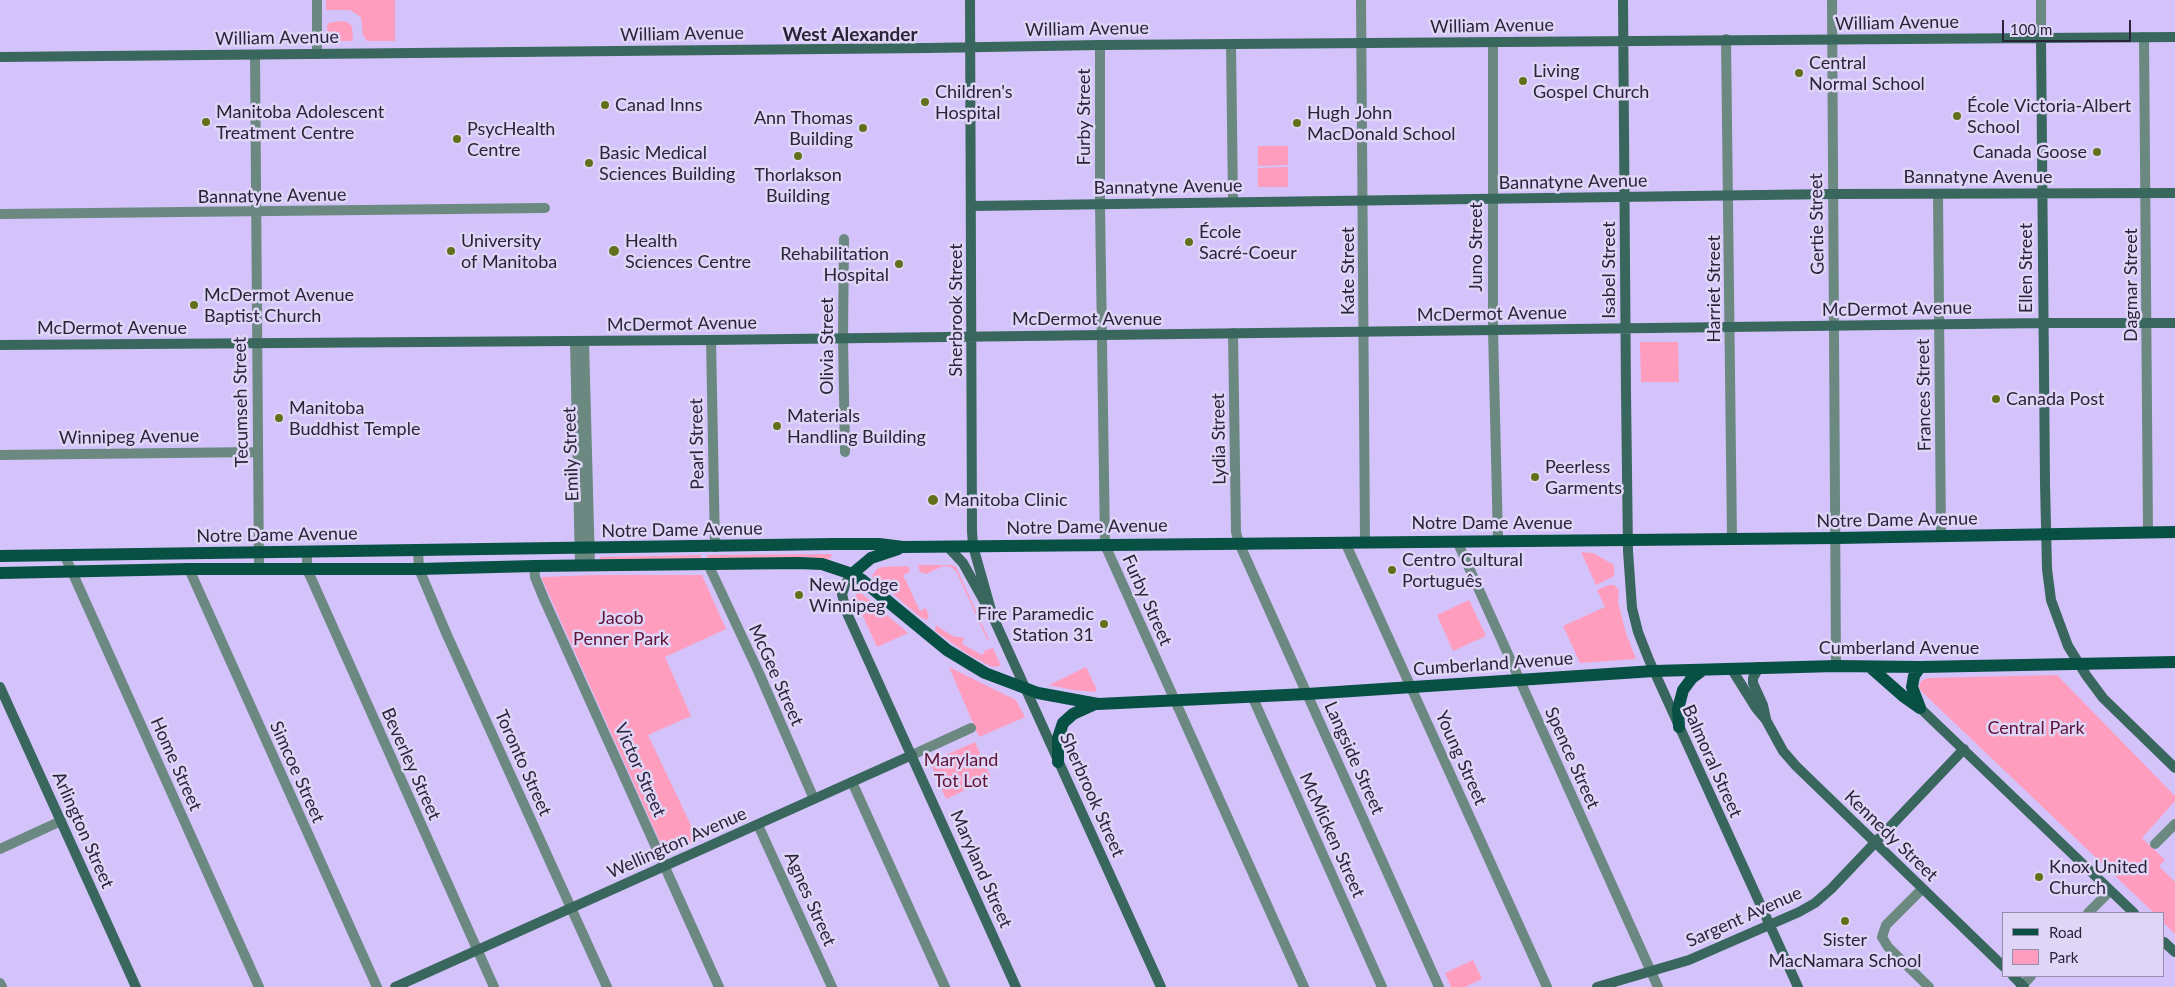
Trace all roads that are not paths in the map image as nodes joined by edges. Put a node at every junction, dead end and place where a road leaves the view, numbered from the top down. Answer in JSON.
{"nodes":[{"id":1,"x":317,"y":0,"type":"edge"},
{"id":2,"x":970,"y":0,"type":"edge"},
{"id":3,"x":1361,"y":0,"type":"edge"},
{"id":4,"x":1624,"y":0,"type":"edge"},
{"id":5,"x":1832,"y":0,"type":"edge"},
{"id":6,"x":2041,"y":0,"type":"edge"},
{"id":7,"x":2175,"y":36,"type":"edge"},
{"id":8,"x":2144,"y":37,"type":"junction"},
{"id":9,"x":2041,"y":38,"type":"junction"},
{"id":10,"x":1726,"y":40,"type":"junction"},
{"id":11,"x":1832,"y":40,"type":"junction"},
{"id":12,"x":1493,"y":42,"type":"junction"},
{"id":13,"x":1624,"y":42,"type":"junction"},
{"id":14,"x":1100,"y":44,"type":"junction"},
{"id":15,"x":1231,"y":44,"type":"junction"},
{"id":16,"x":1362,"y":44,"type":"junction"},
{"id":17,"x":971,"y":47,"type":"junction"},
{"id":18,"x":255,"y":54,"type":"junction"},
{"id":19,"x":316,"y":54,"type":"junction"},
{"id":20,"x":0,"y":57,"type":"edge"},
{"id":21,"x":2042,"y":193,"type":"junction"},
{"id":22,"x":2146,"y":193,"type":"junction"},
{"id":23,"x":2175,"y":193,"type":"edge"},
{"id":24,"x":1833,"y":194,"type":"junction"},
{"id":25,"x":1938,"y":194,"type":"junction"},
{"id":26,"x":1730,"y":196,"type":"junction"},
{"id":27,"x":1624,"y":198,"type":"junction"},
{"id":28,"x":1364,"y":200,"type":"junction"},
{"id":29,"x":1492,"y":200,"type":"junction"},
{"id":30,"x":1233,"y":202,"type":"junction"},
{"id":31,"x":1100,"y":204,"type":"junction"},
{"id":32,"x":972,"y":206,"type":"junction"},
{"id":33,"x":545,"y":208,"type":"dead end"},
{"id":34,"x":256,"y":212,"type":"junction"},
{"id":35,"x":0,"y":214,"type":"edge"},
{"id":36,"x":844,"y":239,"type":"dead end"},
{"id":37,"x":2043,"y":323,"type":"junction"},
{"id":38,"x":2147,"y":323,"type":"junction"},
{"id":39,"x":2175,"y":323,"type":"edge"},
{"id":40,"x":1940,"y":324,"type":"junction"},
{"id":41,"x":1834,"y":326,"type":"junction"},
{"id":42,"x":1730,"y":327,"type":"junction"},
{"id":43,"x":1625,"y":328,"type":"junction"},
{"id":44,"x":1493,"y":330,"type":"junction"},
{"id":45,"x":1364,"y":332,"type":"junction"},
{"id":46,"x":1233,"y":334,"type":"junction"},
{"id":47,"x":1103,"y":335,"type":"junction"},
{"id":48,"x":972,"y":336,"type":"junction"},
{"id":49,"x":843,"y":338,"type":"junction"},
{"id":50,"x":711,"y":340,"type":"junction"},
{"id":51,"x":580,"y":341,"type":"junction"},
{"id":52,"x":256,"y":343,"type":"junction"},
{"id":53,"x":0,"y":345,"type":"edge"},
{"id":54,"x":258,"y":452,"type":"junction"},
{"id":55,"x":845,"y":452,"type":"dead end"},
{"id":56,"x":0,"y":455,"type":"edge"},
{"id":57,"x":2175,"y":532,"type":"edge"},
{"id":58,"x":2148,"y":533,"type":"junction"},
{"id":59,"x":2046,"y":535,"type":"junction"},
{"id":60,"x":1941,"y":536,"type":"junction"},
{"id":61,"x":1836,"y":538,"type":"junction"},
{"id":62,"x":1732,"y":539,"type":"junction"},
{"id":63,"x":1628,"y":540,"type":"junction"},
{"id":64,"x":1457,"y":541,"type":"junction"},
{"id":65,"x":1498,"y":541,"type":"junction"},
{"id":66,"x":1345,"y":542,"type":"junction"},
{"id":67,"x":1365,"y":542,"type":"junction"},
{"id":68,"x":1239,"y":543,"type":"junction"},
{"id":69,"x":1105,"y":545,"type":"junction"},
{"id":70,"x":948,"y":546,"type":"junction"},
{"id":71,"x":973,"y":546,"type":"junction"},
{"id":72,"x":715,"y":547,"type":"junction"},
{"id":73,"x":903,"y":547,"type":"junction"},
{"id":74,"x":585,"y":549,"type":"junction"},
{"id":75,"x":418,"y":550,"type":"junction"},
{"id":76,"x":307,"y":552,"type":"junction"},
{"id":77,"x":259,"y":553,"type":"junction"},
{"id":78,"x":64,"y":554,"type":"junction"},
{"id":79,"x":0,"y":556,"type":"edge"},
{"id":80,"x":708,"y":564,"type":"junction"},
{"id":81,"x":585,"y":565,"type":"junction"},
{"id":82,"x":534,"y":566,"type":"junction"},
{"id":83,"x":418,"y":569,"type":"junction"},
{"id":84,"x":189,"y":570,"type":"junction"},
{"id":85,"x":259,"y":570,"type":"junction"},
{"id":86,"x":307,"y":570,"type":"junction"},
{"id":87,"x":72,"y":572,"type":"junction"},
{"id":88,"x":0,"y":573,"type":"edge"},
{"id":89,"x":852,"y":574,"type":"junction"},
{"id":90,"x":993,"y":617,"type":"junction"},
{"id":91,"x":2175,"y":662,"type":"edge"},
{"id":92,"x":2078,"y":664,"type":"junction"},
{"id":93,"x":1836,"y":666,"type":"junction"},
{"id":94,"x":1870,"y":667,"type":"junction"},
{"id":95,"x":1920,"y":667,"type":"junction"},
{"id":96,"x":1731,"y":668,"type":"junction"},
{"id":97,"x":1759,"y":668,"type":"junction"},
{"id":98,"x":1703,"y":670,"type":"junction"},
{"id":99,"x":1654,"y":671,"type":"junction"},
{"id":100,"x":1518,"y":679,"type":"junction"},
{"id":101,"x":0,"y":687,"type":"edge"},
{"id":102,"x":1410,"y":687,"type":"junction"},
{"id":103,"x":1026,"y":690,"type":"junction"},
{"id":104,"x":1307,"y":694,"type":"junction"},
{"id":105,"x":1252,"y":696,"type":"junction"},
{"id":106,"x":1174,"y":701,"type":"junction"},
{"id":107,"x":1098,"y":704,"type":"junction"},
{"id":108,"x":1920,"y":708,"type":"junction"},
{"id":109,"x":1766,"y":720,"type":"junction"},
{"id":110,"x":1679,"y":727,"type":"junction"},
{"id":111,"x":971,"y":728,"type":"dead end"},
{"id":112,"x":1964,"y":750,"type":"junction"},
{"id":113,"x":912,"y":755,"type":"junction"},
{"id":114,"x":1058,"y":762,"type":"junction"},
{"id":115,"x":2175,"y":768,"type":"edge"},
{"id":116,"x":852,"y":782,"type":"junction"},
{"id":117,"x":814,"y":799,"type":"junction"},
{"id":118,"x":61,"y":821,"type":"junction"},
{"id":119,"x":758,"y":824,"type":"junction"},
{"id":120,"x":2175,"y":824,"type":"edge"},
{"id":121,"x":1875,"y":844,"type":"junction"},
{"id":122,"x":2155,"y":844,"type":"dead end"},
{"id":123,"x":0,"y":849,"type":"edge"},
{"id":124,"x":664,"y":866,"type":"junction"},
{"id":125,"x":1922,"y":889,"type":"junction"},
{"id":126,"x":2110,"y":891,"type":"junction"},
{"id":127,"x":571,"y":908,"type":"junction"},
{"id":128,"x":2089,"y":912,"type":"edge"},
{"id":129,"x":2133,"y":912,"type":"edge"},
{"id":130,"x":1769,"y":924,"type":"junction"},
{"id":131,"x":2165,"y":943,"type":"edge"},
{"id":132,"x":477,"y":950,"type":"junction"},
{"id":133,"x":2175,"y":952,"type":"edge"},
{"id":134,"x":2002,"y":965,"type":"edge"},
{"id":135,"x":1652,"y":972,"type":"junction"},
{"id":136,"x":2014,"y":977,"type":"edge"},
{"id":137,"x":0,"y":983,"type":"edge"},
{"id":138,"x":2023,"y":986,"type":"edge"},
{"id":139,"x":2,"y":987,"type":"edge"},
{"id":140,"x":136,"y":987,"type":"edge"},
{"id":141,"x":259,"y":987,"type":"edge"},
{"id":142,"x":377,"y":987,"type":"edge"},
{"id":143,"x":395,"y":987,"type":"edge"},
{"id":144,"x":494,"y":987,"type":"edge"},
{"id":145,"x":606,"y":987,"type":"edge"},
{"id":146,"x":719,"y":987,"type":"edge"},
{"id":147,"x":832,"y":987,"type":"edge"},
{"id":148,"x":945,"y":987,"type":"edge"},
{"id":149,"x":1016,"y":987,"type":"edge"},
{"id":150,"x":1161,"y":987,"type":"edge"},
{"id":151,"x":1304,"y":987,"type":"edge"},
{"id":152,"x":1382,"y":987,"type":"edge"},
{"id":153,"x":1440,"y":987,"type":"edge"},
{"id":154,"x":1547,"y":987,"type":"edge"},
{"id":155,"x":1597,"y":987,"type":"edge"},
{"id":156,"x":1658,"y":987,"type":"edge"},
{"id":157,"x":1798,"y":987,"type":"edge"},
{"id":158,"x":1930,"y":987,"type":"edge"}],
"edges":[{"from":1,"to":19,"type":"street"},
{"from":2,"to":17,"type":"street","name":"Sherbrook Street"},
{"from":3,"to":16,"type":"street","name":"Kate Street"},
{"from":4,"to":13,"type":"street","name":"Isabel Street"},
{"from":5,"to":11,"type":"street","name":"Gertie Street"},
{"from":6,"to":9,"type":"street","name":"Ellen Street"},
{"from":7,"to":8,"type":"street","name":"William Avenue"},
{"from":8,"to":9,"type":"street","name":"William Avenue"},
{"from":8,"to":22,"type":"street","name":"Dagmar Street"},
{"from":9,"to":11,"type":"street","name":"William Avenue"},
{"from":9,"to":21,"type":"street","name":"Ellen Street"},
{"from":10,"to":11,"type":"street","name":"William Avenue"},
{"from":10,"to":13,"type":"street","name":"William Avenue"},
{"from":10,"to":26,"type":"street","name":"Harriet Street"},
{"from":11,"to":24,"type":"street","name":"Gertie Street"},
{"from":12,"to":13,"type":"street","name":"William Avenue"},
{"from":12,"to":16,"type":"street","name":"William Avenue"},
{"from":12,"to":29,"type":"street","name":"Juno Street"},
{"from":13,"to":27,"type":"street","name":"Isabel Street"},
{"from":14,"to":15,"type":"street","name":"William Avenue"},
{"from":14,"to":17,"type":"street","name":"William Avenue"},
{"from":14,"to":31,"type":"street","name":"Furby Street"},
{"from":15,"to":16,"type":"street","name":"William Avenue"},
{"from":15,"to":30,"type":"street"},
{"from":16,"to":28,"type":"street","name":"Kate Street"},
{"from":17,"to":19,"type":"street","name":"William Avenue"},
{"from":17,"to":32,"type":"street","name":"Sherbrook Street"},
{"from":18,"to":19,"type":"street","name":"William Avenue"},
{"from":18,"to":20,"type":"street","name":"William Avenue"},
{"from":18,"to":34,"type":"street","name":"Tecumseh Street"},
{"from":21,"to":22,"type":"street","name":"Bannatyne Avenue"},
{"from":21,"to":25,"type":"street","name":"Bannatyne Avenue"},
{"from":21,"to":37,"type":"street","name":"Ellen Street"},
{"from":22,"to":23,"type":"street","name":"Bannatyne Avenue"},
{"from":22,"to":38,"type":"street","name":"Dagmar Street"},
{"from":24,"to":25,"type":"street","name":"Bannatyne Avenue"},
{"from":24,"to":26,"type":"street","name":"Bannatyne Avenue"},
{"from":24,"to":41,"type":"street","name":"Gertie Street"},
{"from":25,"to":40,"type":"street","name":"Frances Street"},
{"from":26,"to":27,"type":"street","name":"Bannatyne Avenue"},
{"from":26,"to":42,"type":"street","name":"Harriet Street"},
{"from":27,"to":29,"type":"street","name":"Bannatyne Avenue"},
{"from":27,"to":43,"type":"street","name":"Isabel Street"},
{"from":28,"to":29,"type":"street","name":"Bannatyne Avenue"},
{"from":28,"to":30,"type":"street","name":"Bannatyne Avenue"},
{"from":28,"to":45,"type":"street","name":"Kate Street"},
{"from":29,"to":44,"type":"street","name":"Juno Street"},
{"from":30,"to":31,"type":"street","name":"Bannatyne Avenue"},
{"from":31,"to":32,"type":"street","name":"Bannatyne Avenue"},
{"from":31,"to":47,"type":"street","name":"Furby Street"},
{"from":32,"to":48,"type":"street","name":"Sherbrook Street"},
{"from":33,"to":34,"type":"street","name":"Bannatyne Avenue"},
{"from":34,"to":35,"type":"street","name":"Bannatyne Avenue"},
{"from":34,"to":52,"type":"street","name":"Tecumseh Street"},
{"from":36,"to":49,"type":"street","name":"Olivia Street"},
{"from":37,"to":38,"type":"street","name":"McDermot Avenue"},
{"from":37,"to":40,"type":"street","name":"McDermot Avenue"},
{"from":37,"to":59,"type":"street","name":"Ellen Street"},
{"from":38,"to":39,"type":"street","name":"McDermot Avenue"},
{"from":38,"to":58,"type":"street","name":"Dagmar Street"},
{"from":40,"to":41,"type":"street","name":"McDermot Avenue"},
{"from":40,"to":60,"type":"street","name":"Frances Street"},
{"from":41,"to":42,"type":"street","name":"McDermot Avenue"},
{"from":41,"to":61,"type":"street","name":"Gertie Street"},
{"from":42,"to":43,"type":"street","name":"McDermot Avenue"},
{"from":42,"to":62,"type":"street","name":"Harriet Street"},
{"from":43,"to":44,"type":"street","name":"McDermot Avenue"},
{"from":43,"to":63,"type":"street","name":"Isabel Street"},
{"from":44,"to":45,"type":"street","name":"McDermot Avenue"},
{"from":44,"to":65,"type":"street","name":"Juno Street"},
{"from":45,"to":46,"type":"street","name":"McDermot Avenue"},
{"from":45,"to":67,"type":"street","name":"Kate Street"},
{"from":46,"to":47,"type":"street","name":"McDermot Avenue"},
{"from":46,"to":68,"type":"street","name":"Lydia Street"},
{"from":47,"to":48,"type":"street","name":"McDermot Avenue"},
{"from":47,"to":69,"type":"street","name":"Furby Street"},
{"from":48,"to":49,"type":"street","name":"McDermot Avenue"},
{"from":48,"to":71,"type":"street","name":"Sherbrook Street"},
{"from":49,"to":50,"type":"street","name":"McDermot Avenue"},
{"from":49,"to":55,"type":"street","name":"Olivia Street"},
{"from":50,"to":51,"type":"street","name":"McDermot Avenue"},
{"from":50,"to":72,"type":"street","name":"Pearl Street"},
{"from":51,"to":52,"type":"street","name":"McDermot Avenue"},
{"from":51,"to":74,"type":"street","name":"Emily Street"},
{"from":52,"to":53,"type":"street","name":"McDermot Avenue"},
{"from":52,"to":54,"type":"street","name":"Tecumseh Street"},
{"from":54,"to":56,"type":"street","name":"Winnipeg Avenue"},
{"from":54,"to":77,"type":"street","name":"Tecumseh Street"},
{"from":57,"to":58,"type":"main road","name":"Notre Dame Avenue"},
{"from":58,"to":59,"type":"main road","name":"Notre Dame Avenue"},
{"from":59,"to":60,"type":"main road","name":"Notre Dame Avenue"},
{"from":59,"to":92,"type":"street","name":"Ellen Street"},
{"from":60,"to":61,"type":"main road","name":"Notre Dame Avenue"},
{"from":61,"to":62,"type":"main road","name":"Notre Dame Avenue"},
{"from":61,"to":93,"type":"street","name":"Gertie Street"},
{"from":62,"to":63,"type":"main road","name":"Notre Dame Avenue"},
{"from":63,"to":65,"type":"main road","name":"Notre Dame Avenue"},
{"from":63,"to":99,"type":"street","name":"Balmoral Street"},
{"from":64,"to":65,"type":"main road","name":"Notre Dame Avenue"},
{"from":64,"to":67,"type":"main road","name":"Notre Dame Avenue"},
{"from":64,"to":100,"type":"street","name":"Spence Street"},
{"from":66,"to":67,"type":"main road","name":"Notre Dame Avenue"},
{"from":66,"to":68,"type":"main road","name":"Notre Dame Avenue"},
{"from":66,"to":102,"type":"street","name":"Young Street"},
{"from":68,"to":69,"type":"main road","name":"Notre Dame Avenue"},
{"from":68,"to":104,"type":"street","name":"Langside Street"},
{"from":69,"to":71,"type":"main road","name":"Notre Dame Avenue"},
{"from":69,"to":106,"type":"street","name":"Furby Street"},
{"from":70,"to":71,"type":"main road","name":"Notre Dame Avenue"},
{"from":70,"to":73,"type":"main road","name":"Notre Dame Avenue"},
{"from":70,"to":90,"type":"street","name":"Sherbrook Street"},
{"from":71,"to":90,"type":"street","name":"Sherbrook Street"},
{"from":72,"to":73,"type":"main road","name":"Notre Dame Avenue"},
{"from":72,"to":74,"type":"main road","name":"Notre Dame Avenue"},
{"from":73,"to":89,"type":"main road"},
{"from":74,"to":75,"type":"main road","name":"Notre Dame Avenue"},
{"from":74,"to":81,"type":"street","name":"Emily Street"},
{"from":75,"to":76,"type":"main road","name":"Notre Dame Avenue"},
{"from":75,"to":83,"type":"street","name":"Toronto Street"},
{"from":76,"to":77,"type":"main road","name":"Notre Dame Avenue"},
{"from":76,"to":86,"type":"street","name":"Beverley Street"},
{"from":77,"to":78,"type":"main road","name":"Notre Dame Avenue"},
{"from":77,"to":85,"type":"street","name":"Tecumseh Street"},
{"from":78,"to":79,"type":"main road","name":"Notre Dame Avenue"},
{"from":78,"to":87,"type":"street","name":"Home Street"},
{"from":80,"to":81,"type":"main road","name":"Notre Dame Avenue"},
{"from":80,"to":89,"type":"main road","name":"Notre Dame Avenue"},
{"from":80,"to":117,"type":"street","name":"McGee Street"},
{"from":81,"to":82,"type":"main road","name":"Notre Dame Avenue"},
{"from":82,"to":83,"type":"main road","name":"Notre Dame Avenue"},
{"from":82,"to":124,"type":"street","name":"Victor Street"},
{"from":83,"to":86,"type":"main road","name":"Notre Dame Avenue"},
{"from":83,"to":127,"type":"street","name":"Toronto Street"},
{"from":84,"to":85,"type":"main road","name":"Notre Dame Avenue"},
{"from":84,"to":87,"type":"main road","name":"Notre Dame Avenue"},
{"from":84,"to":142,"type":"street","name":"Simcoe Street"},
{"from":85,"to":86,"type":"main road","name":"Notre Dame Avenue"},
{"from":86,"to":132,"type":"street","name":"Beverley Street"},
{"from":87,"to":88,"type":"main road","name":"Notre Dame Avenue"},
{"from":87,"to":141,"type":"street","name":"Home Street"},
{"from":89,"to":103,"type":"main road","name":"Cumberland Avenue"},
{"from":89,"to":113,"type":"street","name":"Maryland Street"},
{"from":90,"to":103,"type":"street","name":"Sherbrook Street"},
{"from":91,"to":92,"type":"main road","name":"Cumberland Avenue"},
{"from":92,"to":95,"type":"main road","name":"Cumberland Avenue"},
{"from":92,"to":115,"type":"street","name":"Ellen Street"},
{"from":93,"to":94,"type":"main road","name":"Cumberland Avenue"},
{"from":93,"to":97,"type":"main road","name":"Cumberland Avenue"},
{"from":94,"to":95,"type":"main road","name":"Cumberland Avenue"},
{"from":94,"to":108,"type":"main road"},
{"from":95,"to":108,"type":"main road"},
{"from":96,"to":97,"type":"main road","name":"Cumberland Avenue"},
{"from":96,"to":98,"type":"main road","name":"Cumberland Avenue"},
{"from":96,"to":109,"type":"street","name":"Kennedy Street"},
{"from":97,"to":109,"type":"street","name":"Kennedy Street"},
{"from":98,"to":99,"type":"main road","name":"Cumberland Avenue"},
{"from":98,"to":110,"type":"main road"},
{"from":99,"to":100,"type":"main road","name":"Cumberland Avenue"},
{"from":99,"to":110,"type":"street","name":"Balmoral Street"},
{"from":100,"to":102,"type":"main road","name":"Cumberland Avenue"},
{"from":100,"to":135,"type":"street","name":"Spence Street"},
{"from":101,"to":118,"type":"street","name":"Arlington Street"},
{"from":102,"to":104,"type":"main road","name":"Cumberland Avenue"},
{"from":102,"to":154,"type":"street","name":"Young Street"},
{"from":103,"to":107,"type":"main road","name":"Cumberland Avenue"},
{"from":103,"to":114,"type":"street","name":"Sherbrook Street"},
{"from":104,"to":105,"type":"main road","name":"Cumberland Avenue"},
{"from":104,"to":153,"type":"street","name":"Langside Street"},
{"from":105,"to":106,"type":"main road","name":"Cumberland Avenue"},
{"from":105,"to":152,"type":"street","name":"McMicken Street"},
{"from":106,"to":107,"type":"main road","name":"Cumberland Avenue"},
{"from":106,"to":151,"type":"street","name":"Furby Street"},
{"from":107,"to":114,"type":"main road"},
{"from":108,"to":112,"type":"street"},
{"from":109,"to":121,"type":"street","name":"Kennedy Street"},
{"from":110,"to":130,"type":"street","name":"Balmoral Street"},
{"from":111,"to":113,"type":"street","name":"Wellington Avenue"},
{"from":112,"to":121,"type":"street","name":"Sargent Avenue"},
{"from":112,"to":126,"type":"street"},
{"from":113,"to":116,"type":"street","name":"Wellington Avenue"},
{"from":113,"to":149,"type":"street","name":"Maryland Street"},
{"from":114,"to":150,"type":"street","name":"Sherbrook Street"},
{"from":116,"to":117,"type":"street","name":"Wellington Avenue"},
{"from":116,"to":148,"type":"street"},
{"from":117,"to":119,"type":"street","name":"Wellington Avenue"},
{"from":118,"to":123,"type":"street"},
{"from":118,"to":140,"type":"street","name":"Arlington Street"},
{"from":119,"to":124,"type":"street","name":"Wellington Avenue"},
{"from":119,"to":147,"type":"street","name":"Agnes Street"},
{"from":120,"to":122,"type":"street"},
{"from":121,"to":125,"type":"street","name":"Kennedy Street"},
{"from":121,"to":130,"type":"street","name":"Sargent Avenue"},
{"from":124,"to":127,"type":"street","name":"Wellington Avenue"},
{"from":124,"to":146,"type":"street","name":"Victor Street"},
{"from":125,"to":134,"type":"street","name":"Kennedy Street"},
{"from":125,"to":158,"type":"street"},
{"from":126,"to":128,"type":"street"},
{"from":126,"to":129,"type":"street"},
{"from":127,"to":132,"type":"street","name":"Wellington Avenue"},
{"from":127,"to":145,"type":"street","name":"Toronto Street"},
{"from":130,"to":135,"type":"street","name":"Sargent Avenue"},
{"from":130,"to":157,"type":"street","name":"Balmoral Street"},
{"from":131,"to":133,"type":"street"},
{"from":132,"to":143,"type":"street","name":"Wellington Avenue"},
{"from":132,"to":144,"type":"street","name":"Beverley Street"},
{"from":135,"to":155,"type":"street","name":"Sargent Avenue"},
{"from":135,"to":156,"type":"street","name":"Spence Street"},
{"from":136,"to":138,"type":"street"},
{"from":137,"to":139,"type":"street"}]}
